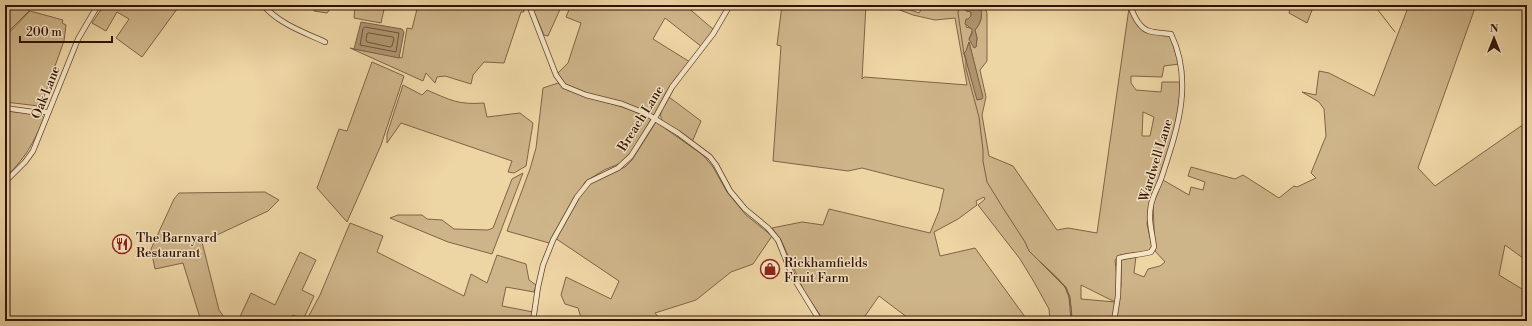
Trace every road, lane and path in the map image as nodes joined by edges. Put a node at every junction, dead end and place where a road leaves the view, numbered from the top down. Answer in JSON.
{"nodes":[{"id":1,"x":98,"y":5,"type":"edge"},
{"id":2,"x":262,"y":5,"type":"edge"},
{"id":3,"x":529,"y":5,"type":"edge"},
{"id":4,"x":730,"y":5,"type":"edge"},
{"id":5,"x":1130,"y":5,"type":"edge"},
{"id":6,"x":325,"y":42,"type":"dead end"},
{"id":7,"x":5,"y":108,"type":"edge"},
{"id":8,"x":48,"y":112,"type":"junction"},
{"id":9,"x":655,"y":118,"type":"junction"},
{"id":10,"x":5,"y":182,"type":"edge"},
{"id":11,"x":533,"y":321,"type":"edge"},
{"id":12,"x":820,"y":321,"type":"edge"},
{"id":13,"x":1114,"y":321,"type":"edge"}],
"edges":[{"from":1,"to":8,"type":"street","name":"Oak Lane"},
{"from":2,"to":6,"type":"street"},
{"from":3,"to":9,"type":"street"},
{"from":4,"to":9,"type":"street","name":"Breach Lane"},
{"from":5,"to":13,"type":"street","name":"Wardwell Lane"},
{"from":7,"to":8,"type":"street"},
{"from":8,"to":10,"type":"street","name":"Oak Lane"},
{"from":9,"to":11,"type":"street","name":"Breach Lane"},
{"from":9,"to":12,"type":"street"}]}
